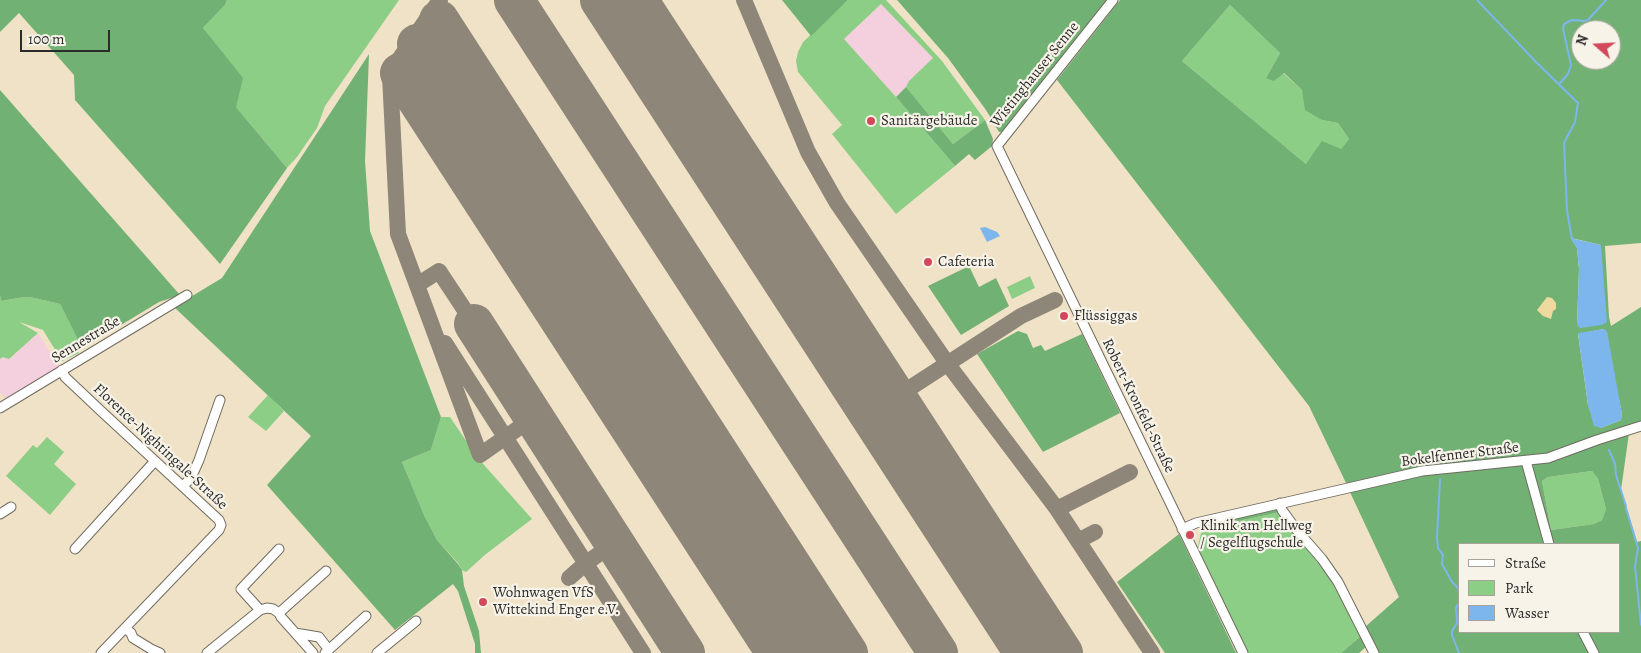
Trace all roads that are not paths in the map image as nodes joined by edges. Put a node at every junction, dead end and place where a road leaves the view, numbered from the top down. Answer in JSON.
{"nodes":[{"id":1,"x":1113,"y":0,"type":"edge"},
{"id":2,"x":998,"y":143,"type":"joint"},
{"id":3,"x":187,"y":295,"type":"dead end"},
{"id":4,"x":62,"y":370,"type":"junction"},
{"id":5,"x":220,"y":400,"type":"dead end"},
{"id":6,"x":0,"y":408,"type":"edge"},
{"id":7,"x":1641,"y":426,"type":"edge"},
{"id":8,"x":155,"y":461,"type":"junction"},
{"id":9,"x":1526,"y":461,"type":"junction"},
{"id":10,"x":183,"y":486,"type":"junction"},
{"id":11,"x":1280,"y":504,"type":"junction"},
{"id":12,"x":11,"y":507,"type":"dead end"},
{"id":13,"x":0,"y":514,"type":"edge"},
{"id":14,"x":1182,"y":529,"type":"junction"},
{"id":15,"x":1550,"y":543,"type":"edge"},
{"id":16,"x":279,"y":549,"type":"dead end"},
{"id":17,"x":75,"y":550,"type":"dead end"},
{"id":18,"x":326,"y":571,"type":"dead end"},
{"id":19,"x":260,"y":610,"type":"junction"},
{"id":20,"x":279,"y":613,"type":"junction"},
{"id":21,"x":366,"y":616,"type":"dead end"},
{"id":22,"x":416,"y":621,"type":"dead end"},
{"id":23,"x":125,"y":628,"type":"junction"},
{"id":24,"x":296,"y":633,"type":"junction"},
{"id":25,"x":1584,"y":633,"type":"edge"},
{"id":26,"x":327,"y":651,"type":"edge"},
{"id":27,"x":101,"y":653,"type":"edge"},
{"id":28,"x":160,"y":653,"type":"edge"},
{"id":29,"x":207,"y":653,"type":"edge"},
{"id":30,"x":313,"y":653,"type":"edge"},
{"id":31,"x":377,"y":653,"type":"edge"},
{"id":32,"x":1243,"y":653,"type":"edge"},
{"id":33,"x":1374,"y":653,"type":"edge"},
{"id":34,"x":1594,"y":653,"type":"edge"}],
"edges":[{"from":1,"to":2,"type":"street","name":"Wistinghauser Senne"},
{"from":2,"to":14,"type":"street","name":"Robert-Kronfeld-Straße"},
{"from":3,"to":4,"type":"street","name":"Sennestraße"},
{"from":4,"to":6,"type":"street","name":"Sennestraße"},
{"from":4,"to":8,"type":"street","name":"Florence-Nightingale-Straße"},
{"from":5,"to":10,"type":"street"},
{"from":7,"to":9,"type":"street","name":"Bokelfenner Straße"},
{"from":8,"to":10,"type":"street","name":"Florence-Nightingale-Straße"},
{"from":8,"to":17,"type":"street"},
{"from":9,"to":11,"type":"street","name":"Bokelfenner Straße"},
{"from":9,"to":15,"type":"street"},
{"from":10,"to":23,"type":"street","name":"Florence-Nightingale-Straße"},
{"from":11,"to":14,"type":"street","name":"Bokelfenner Straße"},
{"from":11,"to":33,"type":"street"},
{"from":12,"to":13,"type":"street"},
{"from":14,"to":32,"type":"street","name":"Robert-Kronfeld-Straße"},
{"from":16,"to":19,"type":"street"},
{"from":18,"to":20,"type":"street"},
{"from":19,"to":20,"type":"street"},
{"from":19,"to":29,"type":"street"},
{"from":20,"to":24,"type":"street"},
{"from":21,"to":26,"type":"street"},
{"from":22,"to":31,"type":"street"},
{"from":23,"to":27,"type":"street","name":"Florence-Nightingale-Straße"},
{"from":23,"to":28,"type":"street"},
{"from":24,"to":26,"type":"street"},
{"from":24,"to":30,"type":"street"},
{"from":25,"to":34,"type":"street"}]}
